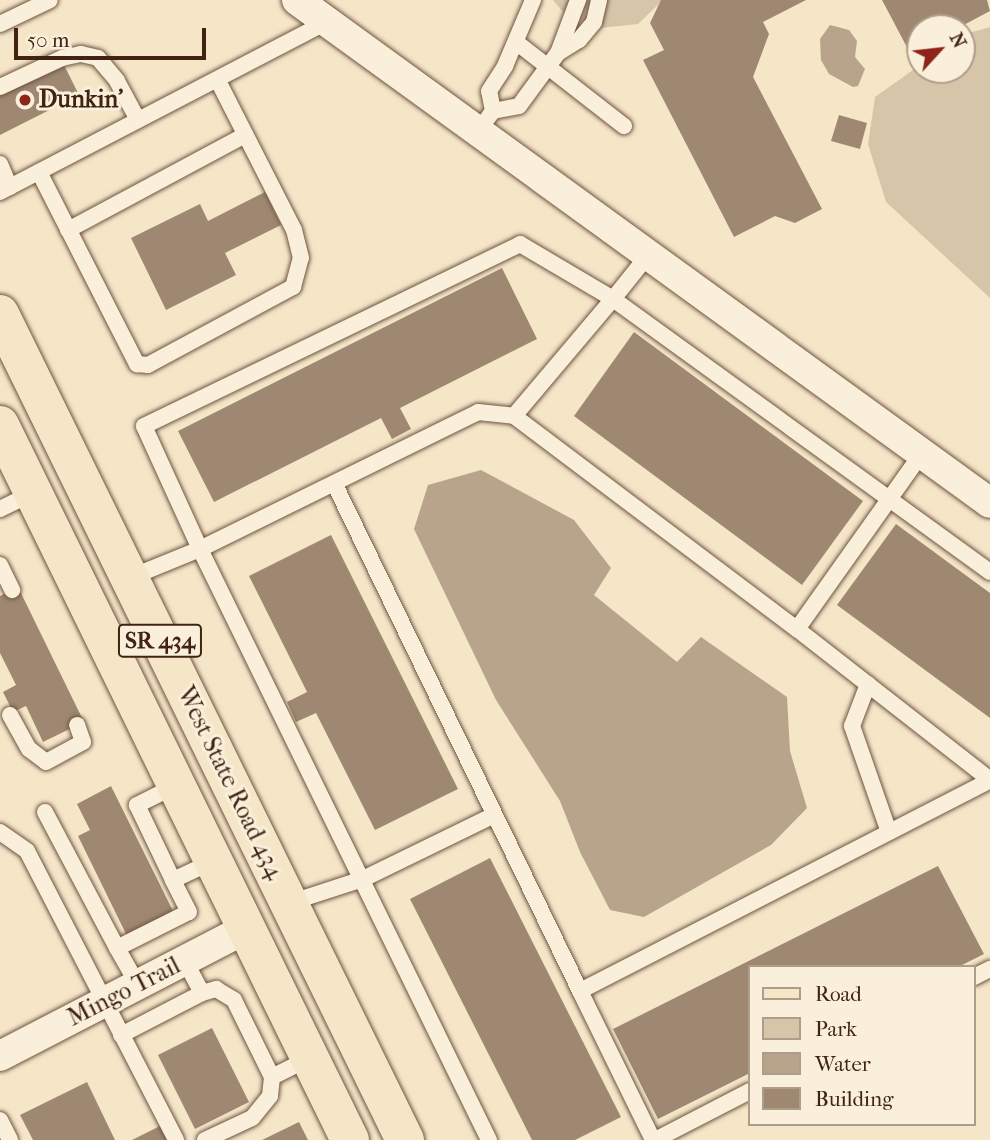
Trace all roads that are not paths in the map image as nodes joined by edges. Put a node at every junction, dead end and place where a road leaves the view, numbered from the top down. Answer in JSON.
{"nodes":[{"id":1,"x":50,"y":0,"type":"edge"},
{"id":2,"x":297,"y":0,"type":"edge"},
{"id":3,"x":533,"y":0,"type":"edge"},
{"id":4,"x":578,"y":0,"type":"edge"},
{"id":5,"x":599,"y":0,"type":"edge"},
{"id":6,"x":327,"y":22,"type":"junction"},
{"id":7,"x":0,"y":24,"type":"edge"},
{"id":8,"x":516,"y":42,"type":"junction"},
{"id":9,"x":554,"y":60,"type":"junction"},
{"id":10,"x":217,"y":79,"type":"junction"},
{"id":11,"x":0,"y":87,"type":"edge"},
{"id":12,"x":138,"y":120,"type":"junction"},
{"id":13,"x":486,"y":121,"type":"junction"},
{"id":14,"x":624,"y":126,"type":"dead end"},
{"id":15,"x":246,"y":135,"type":"junction"},
{"id":16,"x":0,"y":164,"type":"edge"},
{"id":17,"x":39,"y":172,"type":"junction"},
{"id":18,"x":5,"y":190,"type":"edge"},
{"id":19,"x":68,"y":230,"type":"junction"},
{"id":20,"x":649,"y":254,"type":"junction"},
{"id":21,"x":613,"y":299,"type":"junction"},
{"id":22,"x":0,"y":314,"type":"edge"},
{"id":23,"x":514,"y":416,"type":"junction"},
{"id":24,"x":0,"y":425,"type":"edge"},
{"id":25,"x":922,"y":453,"type":"junction"},
{"id":26,"x":335,"y":485,"type":"junction"},
{"id":27,"x":33,"y":493,"type":"junction"},
{"id":28,"x":889,"y":499,"type":"junction"},
{"id":29,"x":990,"y":503,"type":"edge"},
{"id":30,"x":0,"y":509,"type":"edge"},
{"id":31,"x":200,"y":549,"type":"junction"},
{"id":32,"x":0,"y":565,"type":"edge"},
{"id":33,"x":990,"y":572,"type":"edge"},
{"id":34,"x":129,"y":578,"type":"junction"},
{"id":35,"x":12,"y":590,"type":"dead end"},
{"id":36,"x":797,"y":629,"type":"junction"},
{"id":37,"x":868,"y":684,"type":"junction"},
{"id":38,"x":10,"y":715,"type":"dead end"},
{"id":39,"x":77,"y":725,"type":"dead end"},
{"id":40,"x":990,"y":780,"type":"edge"},
{"id":41,"x":177,"y":786,"type":"junction"},
{"id":42,"x":46,"y":812,"type":"dead end"},
{"id":43,"x":494,"y":815,"type":"junction"},
{"id":44,"x":0,"y":832,"type":"edge"},
{"id":45,"x":889,"y":832,"type":"junction"},
{"id":46,"x":211,"y":854,"type":"junction"},
{"id":47,"x":363,"y":879,"type":"junction"},
{"id":48,"x":173,"y":880,"type":"junction"},
{"id":49,"x":289,"y":903,"type":"junction"},
{"id":50,"x":247,"y":929,"type":"junction"},
{"id":51,"x":117,"y":948,"type":"junction"},
{"id":52,"x":185,"y":961,"type":"junction"},
{"id":53,"x":321,"y":969,"type":"junction"},
{"id":54,"x":138,"y":985,"type":"junction"},
{"id":55,"x":579,"y":991,"type":"junction"},
{"id":56,"x":202,"y":993,"type":"junction"},
{"id":57,"x":104,"y":1002,"type":"junction"},
{"id":58,"x":121,"y":1035,"type":"junction"},
{"id":59,"x":0,"y":1056,"type":"edge"},
{"id":60,"x":310,"y":1058,"type":"junction"},
{"id":61,"x":272,"y":1077,"type":"junction"},
{"id":62,"x":748,"y":1092,"type":"edge"},
{"id":63,"x":0,"y":1120,"type":"edge"},
{"id":64,"x":10,"y":1140,"type":"edge"},
{"id":65,"x":176,"y":1140,"type":"edge"},
{"id":66,"x":205,"y":1140,"type":"edge"},
{"id":67,"x":350,"y":1140,"type":"edge"},
{"id":68,"x":405,"y":1140,"type":"edge"},
{"id":69,"x":489,"y":1140,"type":"edge"},
{"id":70,"x":654,"y":1140,"type":"edge"}],
"edges":[{"from":1,"to":7,"type":"lane"},
{"from":2,"to":6,"type":"street"},
{"from":3,"to":8,"type":"lane"},
{"from":4,"to":9,"type":"lane"},
{"from":5,"to":9,"type":"lane"},
{"from":6,"to":10,"type":"lane"},
{"from":6,"to":13,"type":"street"},
{"from":8,"to":9,"type":"lane"},
{"from":8,"to":13,"type":"lane"},
{"from":9,"to":13,"type":"lane"},
{"from":9,"to":14,"type":"lane"},
{"from":10,"to":12,"type":"lane"},
{"from":10,"to":15,"type":"lane"},
{"from":11,"to":12,"type":"lane"},
{"from":12,"to":17,"type":"lane"},
{"from":13,"to":20,"type":"street"},
{"from":15,"to":19,"type":"lane"},
{"from":15,"to":19,"type":"lane"},
{"from":16,"to":18,"type":"lane"},
{"from":17,"to":18,"type":"lane"},
{"from":17,"to":19,"type":"lane"},
{"from":20,"to":21,"type":"lane"},
{"from":20,"to":25,"type":"street"},
{"from":21,"to":23,"type":"lane"},
{"from":21,"to":28,"type":"lane"},
{"from":21,"to":31,"type":"lane"},
{"from":22,"to":34,"type":"main road","name":"West State Road 434","number":"SR 434"},
{"from":23,"to":26,"type":"lane"},
{"from":23,"to":36,"type":"lane"},
{"from":24,"to":27,"type":"main road","name":"West State Road 434","number":"SR 434"},
{"from":25,"to":28,"type":"lane"},
{"from":25,"to":29,"type":"street"},
{"from":26,"to":31,"type":"lane"},
{"from":26,"to":43,"type":"lane"},
{"from":27,"to":30,"type":"lane"},
{"from":27,"to":41,"type":"main road","name":"West State Road 434","number":"SR 434"},
{"from":28,"to":33,"type":"lane"},
{"from":28,"to":36,"type":"lane"},
{"from":31,"to":34,"type":"lane"},
{"from":31,"to":47,"type":"lane"},
{"from":32,"to":35,"type":"lane"},
{"from":34,"to":49,"type":"main road","name":"West State Road 434","number":"SR 434"},
{"from":36,"to":37,"type":"lane"},
{"from":37,"to":40,"type":"lane"},
{"from":37,"to":45,"type":"lane"},
{"from":38,"to":39,"type":"lane"},
{"from":40,"to":45,"type":"lane"},
{"from":41,"to":46,"type":"main road","name":"West State Road 434","number":"SR 434"},
{"from":41,"to":48,"type":"lane"},
{"from":42,"to":51,"type":"lane"},
{"from":43,"to":47,"type":"lane"},
{"from":43,"to":55,"type":"lane"},
{"from":44,"to":57,"type":"lane"},
{"from":45,"to":55,"type":"lane"},
{"from":46,"to":48,"type":"lane"},
{"from":46,"to":49,"type":"main road"},
{"from":46,"to":50,"type":"main road","name":"West State Road 434","number":"SR 434"},
{"from":47,"to":49,"type":"lane"},
{"from":47,"to":69,"type":"lane"},
{"from":48,"to":51,"type":"lane"},
{"from":49,"to":53,"type":"main road","name":"West State Road 434","number":"SR 434"},
{"from":50,"to":52,"type":"street","name":"Mingo Trail"},
{"from":50,"to":53,"type":"main road"},
{"from":50,"to":60,"type":"main road","name":"West State Road 434","number":"SR 434"},
{"from":51,"to":54,"type":"lane"},
{"from":52,"to":54,"type":"street","name":"Mingo Trail"},
{"from":52,"to":56,"type":"lane"},
{"from":53,"to":68,"type":"main road","name":"West State Road 434","number":"SR 434"},
{"from":54,"to":57,"type":"street","name":"Mingo Trail"},
{"from":55,"to":70,"type":"lane"},
{"from":56,"to":58,"type":"lane"},
{"from":56,"to":61,"type":"lane"},
{"from":57,"to":58,"type":"lane"},
{"from":57,"to":59,"type":"street","name":"Mingo Trail"},
{"from":58,"to":65,"type":"lane"},
{"from":60,"to":61,"type":"lane"},
{"from":60,"to":67,"type":"main road","name":"West State Road 434","number":"SR 434"},
{"from":61,"to":66,"type":"lane"},
{"from":62,"to":70,"type":"lane"},
{"from":63,"to":64,"type":"lane"}]}
